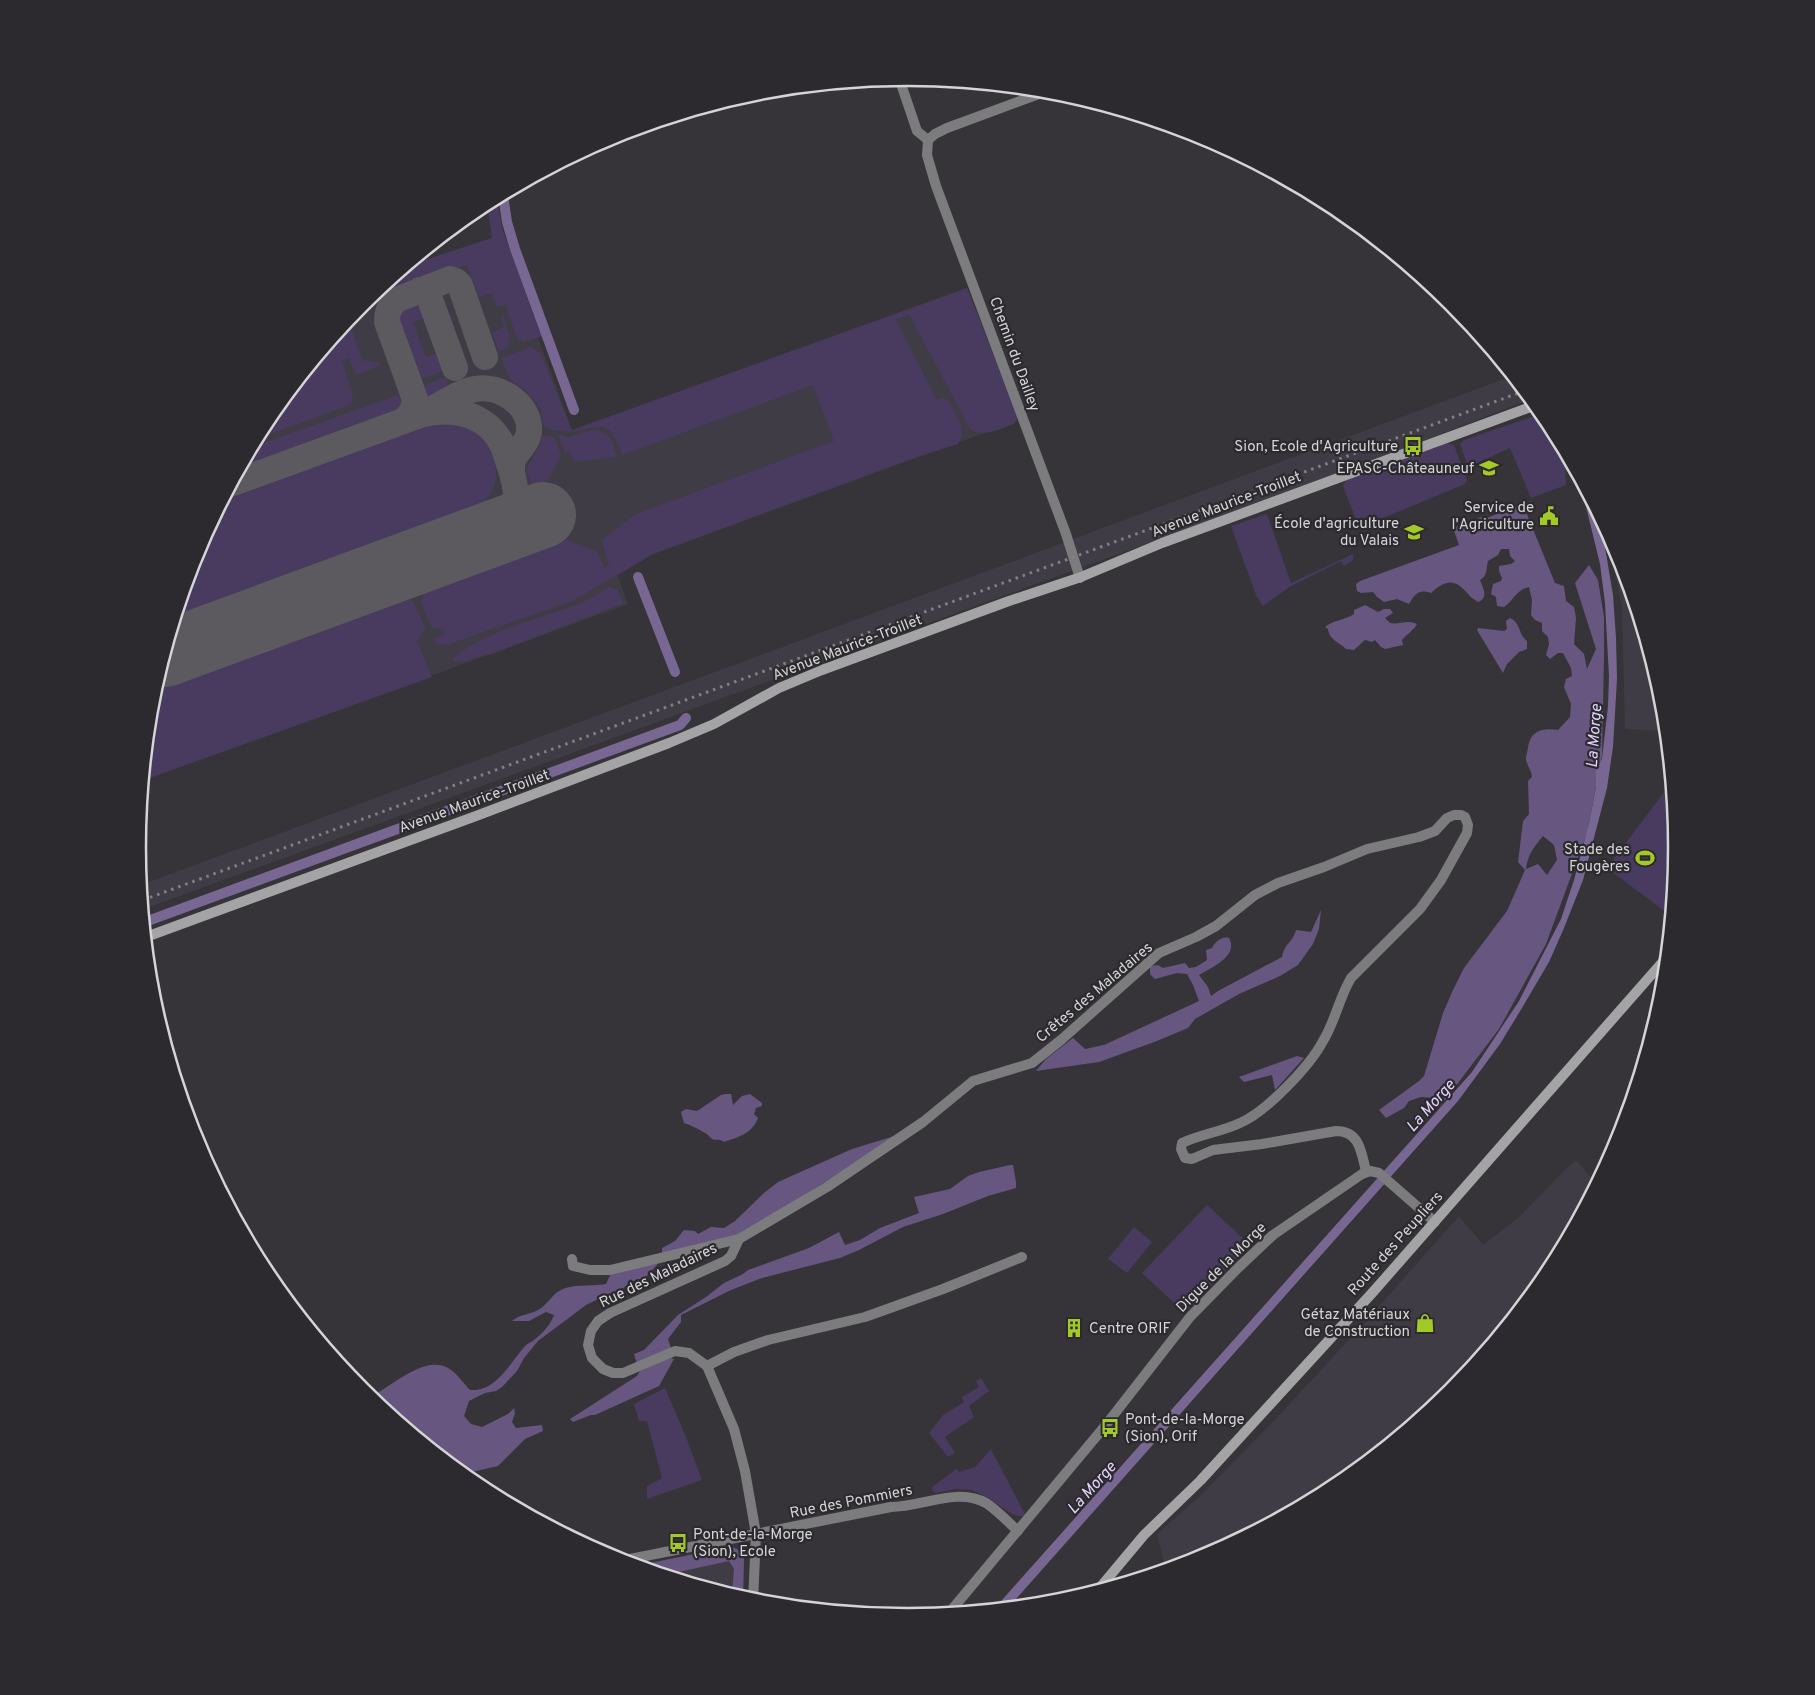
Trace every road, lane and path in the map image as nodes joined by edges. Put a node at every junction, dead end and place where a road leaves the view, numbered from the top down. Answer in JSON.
{"nodes":[{"id":1,"x":901,"y":86,"type":"edge"},
{"id":2,"x":1031,"y":97,"type":"edge"},
{"id":3,"x":928,"y":140,"type":"junction"},
{"id":4,"x":1528,"y":408,"type":"edge"},
{"id":5,"x":1080,"y":578,"type":"junction"},
{"id":6,"x":152,"y":935,"type":"edge"},
{"id":7,"x":1659,"y":966,"type":"edge"},
{"id":8,"x":1366,"y":1171,"type":"junction"},
{"id":9,"x":1435,"y":1222,"type":"junction"},
{"id":10,"x":739,"y":1239,"type":"junction"},
{"id":11,"x":1022,"y":1257,"type":"dead end"},
{"id":12,"x":572,"y":1259,"type":"dead end"},
{"id":13,"x":707,"y":1366,"type":"junction"},
{"id":14,"x":1018,"y":1531,"type":"junction"},
{"id":15,"x":756,"y":1534,"type":"junction"},
{"id":16,"x":635,"y":1558,"type":"edge"},
{"id":17,"x":1105,"y":1583,"type":"edge"},
{"id":18,"x":753,"y":1593,"type":"edge"},
{"id":19,"x":954,"y":1607,"type":"edge"}],
"edges":[{"from":1,"to":3,"type":"street"},
{"from":2,"to":3,"type":"street"},
{"from":3,"to":5,"type":"street","name":"Chemin du Dailley"},
{"from":4,"to":5,"type":"street","name":"Avenue Maurice-Troillet"},
{"from":5,"to":6,"type":"street","name":"Avenue Maurice-Troillet"},
{"from":7,"to":9,"type":"street","name":"Route des Peupliers"},
{"from":8,"to":9,"type":"street"},
{"from":8,"to":10,"type":"street","name":"Crêtes des Maladaires"},
{"from":8,"to":14,"type":"street","name":"Digue de la Morge"},
{"from":9,"to":17,"type":"street","name":"Route des Peupliers"},
{"from":10,"to":12,"type":"street","name":"Crêtes des Maladaires"},
{"from":10,"to":13,"type":"street","name":"Rue des Maladaires"},
{"from":11,"to":13,"type":"street"},
{"from":13,"to":15,"type":"street"},
{"from":14,"to":15,"type":"street","name":"Rue des Pommiers"},
{"from":14,"to":19,"type":"street","name":"Digue de la Morge"},
{"from":15,"to":16,"type":"street","name":"Rue des Pommiers"},
{"from":15,"to":18,"type":"street"}]}
